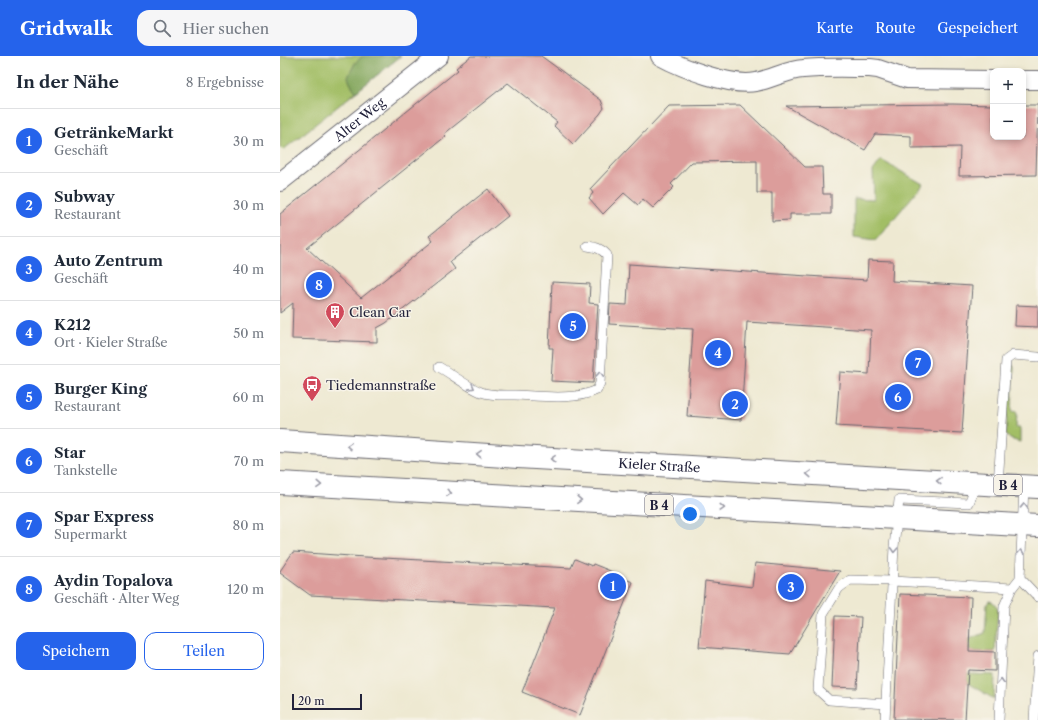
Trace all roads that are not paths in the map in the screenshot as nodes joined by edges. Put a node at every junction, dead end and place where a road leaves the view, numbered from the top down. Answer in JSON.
{"nodes":[{"id":1,"x":439,"y":56,"type":"edge"},
{"id":2,"x":664,"y":58,"type":"edge"},
{"id":3,"x":990,"y":80,"type":"edge"},
{"id":4,"x":1026,"y":80,"type":"edge"},
{"id":5,"x":1038,"y":80,"type":"edge"},
{"id":6,"x":280,"y":182,"type":"edge"},
{"id":7,"x":587,"y":246,"type":"dead end"},
{"id":8,"x":1038,"y":357,"type":"edge"},
{"id":9,"x":439,"y":367,"type":"dead end"},
{"id":10,"x":280,"y":441,"type":"edge"},
{"id":11,"x":280,"y":483,"type":"edge"},
{"id":12,"x":988,"y":484,"type":"junction"},
{"id":13,"x":1031,"y":486,"type":"edge"},
{"id":14,"x":896,"y":518,"type":"junction"},
{"id":15,"x":1031,"y":526,"type":"edge"},
{"id":16,"x":1020,"y":578,"type":"junction"},
{"id":17,"x":893,"y":581,"type":"junction"},
{"id":18,"x":1012,"y":588,"type":"junction"},
{"id":19,"x":1038,"y":597,"type":"edge"},
{"id":20,"x":1038,"y":656,"type":"edge"},
{"id":21,"x":886,"y":704,"type":"junction"},
{"id":22,"x":885,"y":720,"type":"edge"},
{"id":23,"x":999,"y":720,"type":"edge"},
{"id":24,"x":1034,"y":720,"type":"edge"}],
"edges":[{"from":1,"to":6,"type":"street","name":"Alter Weg"},
{"from":2,"to":3,"type":"street"},
{"from":4,"to":5,"type":"street"},
{"from":9,"to":7,"type":"lane","one_way":true},
{"from":8,"to":12,"type":"lane"},
{"from":12,"to":10,"type":"main road","name":"Kieler Straße","number":"B 4","one_way":true},
{"from":11,"to":14,"type":"main road","number":"B 4","one_way":true},
{"from":12,"to":13,"type":"main road","name":"Kieler Straße","number":"B 4"},
{"from":12,"to":14,"type":"lane"},
{"from":15,"to":13,"type":"lane","one_way":true},
{"from":14,"to":15,"type":"main road","number":"B 4"},
{"from":14,"to":17,"type":"lane","one_way":true},
{"from":16,"to":15,"type":"lane","one_way":true},
{"from":16,"to":18,"type":"lane"},
{"from":16,"to":19,"type":"lane"},
{"from":17,"to":18,"type":"lane"},
{"from":17,"to":21,"type":"lane"},
{"from":17,"to":21,"type":"lane"},
{"from":23,"to":18,"type":"lane","one_way":true},
{"from":20,"to":24,"type":"lane"},
{"from":21,"to":22,"type":"lane"}]}
